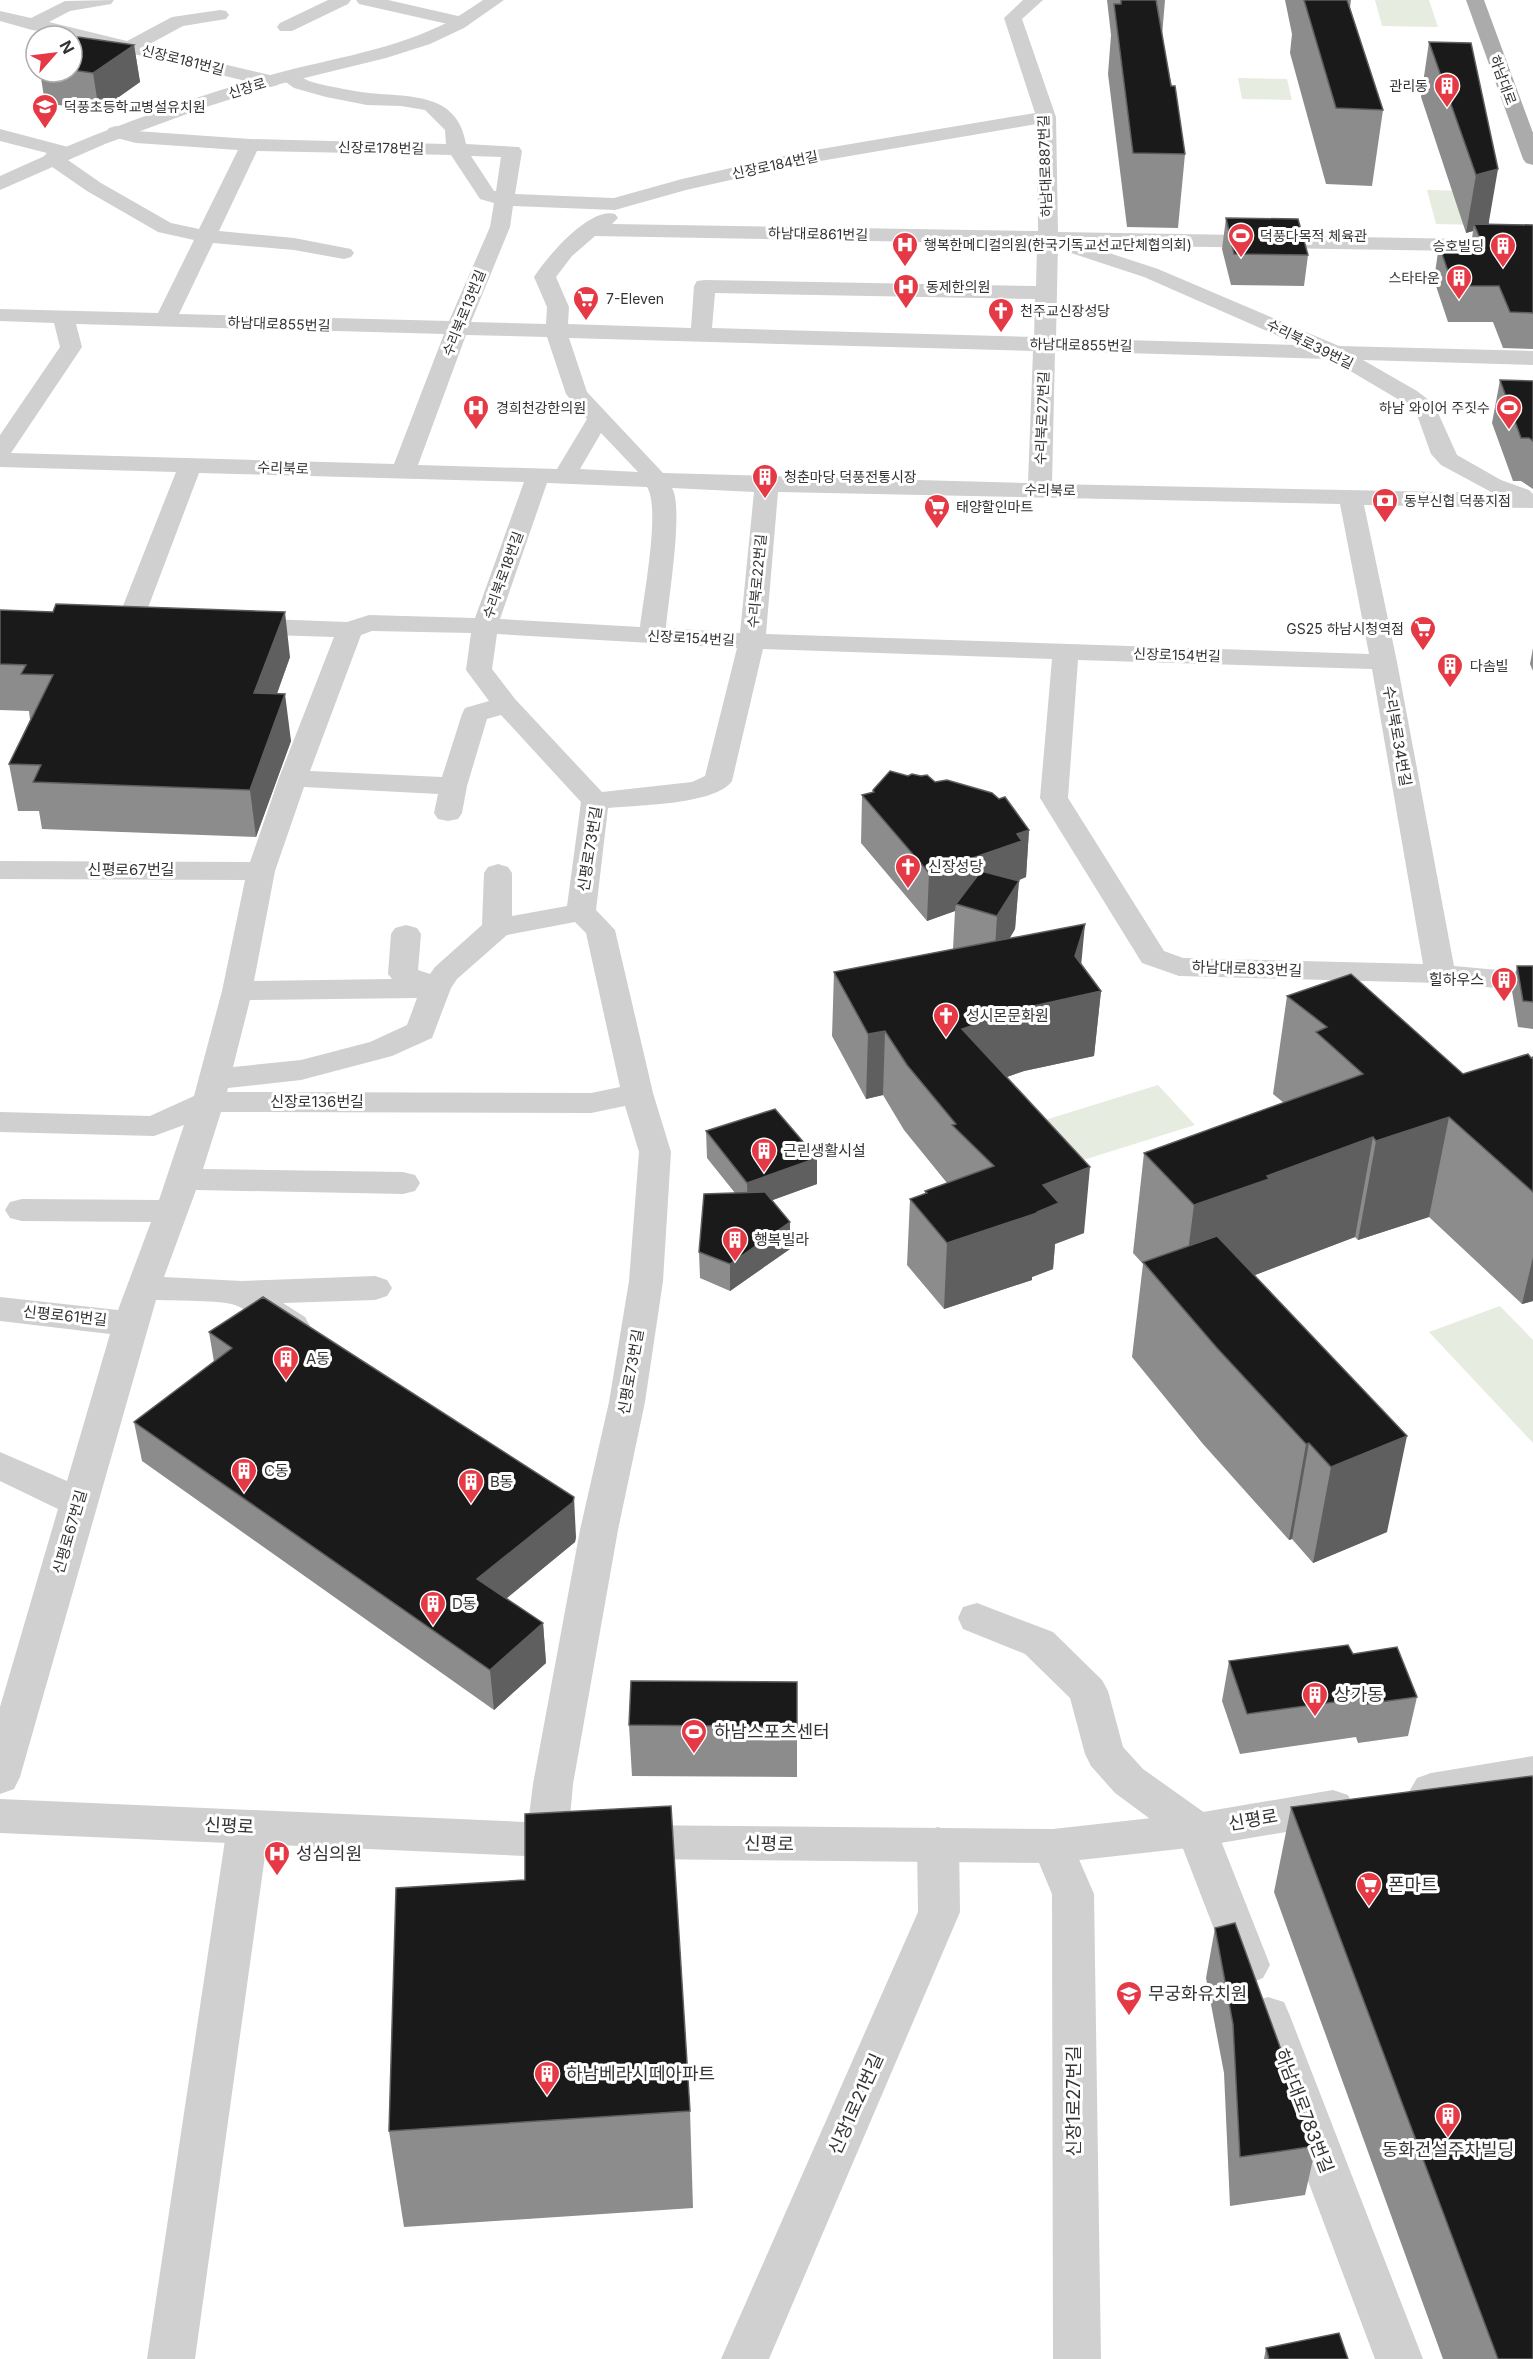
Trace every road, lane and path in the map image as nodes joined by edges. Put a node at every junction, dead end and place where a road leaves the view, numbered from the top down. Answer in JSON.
{"nodes":[{"id":1,"x":105,"y":0,"type":"edge"},
{"id":2,"x":342,"y":0,"type":"edge"},
{"id":3,"x":365,"y":0,"type":"edge"},
{"id":4,"x":495,"y":0,"type":"edge"},
{"id":5,"x":1034,"y":0,"type":"edge"},
{"id":6,"x":1475,"y":0,"type":"edge"},
{"id":7,"x":164,"y":7,"type":"dead end"},
{"id":8,"x":220,"y":15,"type":"dead end"},
{"id":9,"x":0,"y":16,"type":"edge"},
{"id":10,"x":178,"y":21,"type":"junction"},
{"id":11,"x":461,"y":22,"type":"junction"},
{"id":12,"x":28,"y":24,"type":"edge"},
{"id":13,"x":34,"y":24,"type":"edge"},
{"id":14,"x":286,"y":27,"type":"dead end"},
{"id":15,"x":84,"y":37,"type":"edge"},
{"id":16,"x":130,"y":47,"type":"junction"},
{"id":17,"x":280,"y":79,"type":"junction"},
{"id":18,"x":1046,"y":117,"type":"junction"},
{"id":19,"x":116,"y":132,"type":"junction"},
{"id":20,"x":0,"y":135,"type":"edge"},
{"id":21,"x":250,"y":145,"type":"junction"},
{"id":22,"x":457,"y":150,"type":"junction"},
{"id":23,"x":512,"y":151,"type":"joint"},
{"id":24,"x":58,"y":155,"type":"junction"},
{"id":25,"x":1533,"y":159,"type":"edge"},
{"id":26,"x":0,"y":184,"type":"edge"},
{"id":27,"x":504,"y":200,"type":"junction"},
{"id":28,"x":615,"y":204,"type":"junction"},
{"id":29,"x":591,"y":230,"type":"junction"},
{"id":30,"x":206,"y":236,"type":"junction"},
{"id":31,"x":1048,"y":239,"type":"junction"},
{"id":32,"x":1533,"y":246,"type":"edge"},
{"id":33,"x":344,"y":254,"type":"dead end"},
{"id":34,"x":1046,"y":293,"type":"junction"},
{"id":35,"x":0,"y":315,"type":"edge"},
{"id":36,"x":64,"y":318,"type":"junction"},
{"id":37,"x":165,"y":321,"type":"junction"},
{"id":38,"x":457,"y":329,"type":"junction"},
{"id":39,"x":557,"y":332,"type":"junction"},
{"id":40,"x":701,"y":335,"type":"junction"},
{"id":41,"x":1044,"y":344,"type":"junction"},
{"id":42,"x":1332,"y":351,"type":"junction"},
{"id":43,"x":1533,"y":358,"type":"edge"},
{"id":44,"x":599,"y":418,"type":"junction"},
{"id":45,"x":0,"y":452,"type":"edge"},
{"id":46,"x":0,"y":459,"type":"edge"},
{"id":47,"x":190,"y":466,"type":"junction"},
{"id":48,"x":402,"y":472,"type":"junction"},
{"id":49,"x":538,"y":475,"type":"junction"},
{"id":50,"x":567,"y":476,"type":"junction"},
{"id":51,"x":654,"y":481,"type":"junction"},
{"id":52,"x":767,"y":485,"type":"junction"},
{"id":53,"x":1040,"y":489,"type":"junction"},
{"id":54,"x":1352,"y":498,"type":"junction"},
{"id":55,"x":1532,"y":501,"type":"edge"},
{"id":56,"x":130,"y":621,"type":"edge"},
{"id":57,"x":223,"y":625,"type":"edge"},
{"id":58,"x":485,"y":626,"type":"junction"},
{"id":59,"x":350,"y":630,"type":"junction"},
{"id":60,"x":652,"y":636,"type":"junction"},
{"id":61,"x":752,"y":641,"type":"junction"},
{"id":62,"x":1066,"y":651,"type":"junction"},
{"id":63,"x":1384,"y":662,"type":"junction"},
{"id":64,"x":506,"y":705,"type":"junction"},
{"id":65,"x":293,"y":778,"type":"junction"},
{"id":66,"x":718,"y":781,"type":"joint"},
{"id":67,"x":453,"y":786,"type":"junction"},
{"id":68,"x":595,"y":801,"type":"junction"},
{"id":69,"x":448,"y":813,"type":"dead end"},
{"id":70,"x":0,"y":870,"type":"edge"},
{"id":71,"x":261,"y":871,"type":"junction"},
{"id":72,"x":498,"y":873,"type":"dead end"},
{"id":73,"x":581,"y":912,"type":"junction"},
{"id":74,"x":497,"y":928,"type":"junction"},
{"id":75,"x":406,"y":934,"type":"dead end"},
{"id":76,"x":1440,"y":974,"type":"junction"},
{"id":77,"x":1533,"y":982,"type":"edge"},
{"id":78,"x":436,"y":988,"type":"junction"},
{"id":79,"x":237,"y":991,"type":"junction"},
{"id":80,"x":211,"y":1090,"type":"junction"},
{"id":81,"x":638,"y":1093,"type":"junction"},
{"id":82,"x":0,"y":1122,"type":"edge"},
{"id":83,"x":183,"y":1179,"type":"junction"},
{"id":84,"x":403,"y":1183,"type":"dead end"},
{"id":85,"x":22,"y":1210,"type":"dead end"},
{"id":86,"x":171,"y":1211,"type":"junction"},
{"id":87,"x":144,"y":1288,"type":"junction"},
{"id":88,"x":375,"y":1288,"type":"dead end"},
{"id":89,"x":242,"y":1293,"type":"junction"},
{"id":90,"x":0,"y":1309,"type":"edge"},
{"id":91,"x":130,"y":1324,"type":"junction"},
{"id":92,"x":318,"y":1342,"type":"edge"},
{"id":93,"x":0,"y":1465,"type":"edge"},
{"id":94,"x":78,"y":1502,"type":"junction"},
{"id":95,"x":570,"y":1510,"type":"edge"},
{"id":96,"x":599,"y":1530,"type":"junction"},
{"id":97,"x":977,"y":1618,"type":"dead end"},
{"id":98,"x":1533,"y":1773,"type":"edge"},
{"id":99,"x":0,"y":1777,"type":"edge"},
{"id":100,"x":0,"y":1816,"type":"edge"},
{"id":101,"x":248,"y":1827,"type":"junction"},
{"id":102,"x":1197,"y":1830,"type":"junction"},
{"id":103,"x":547,"y":1840,"type":"junction"},
{"id":104,"x":938,"y":1844,"type":"junction"},
{"id":105,"x":1053,"y":1846,"type":"junction"},
{"id":106,"x":171,"y":2359,"type":"edge"},
{"id":107,"x":745,"y":2359,"type":"edge"},
{"id":108,"x":1077,"y":2359,"type":"edge"},
{"id":109,"x":1399,"y":2359,"type":"edge"}],
"edges":[{"from":1,"to":13,"type":"street"},
{"from":2,"to":14,"type":"street"},
{"from":3,"to":11,"type":"street"},
{"from":4,"to":11,"type":"street","name":"신장로"},
{"from":5,"to":18,"type":"street","name":"하남대로887번길"},
{"from":6,"to":25,"type":"main road","name":"하남대로"},
{"from":7,"to":10,"type":"street"},
{"from":8,"to":10,"type":"street","name":"신장로181번길"},
{"from":9,"to":12,"type":"street","name":"신장로181번길"},
{"from":10,"to":16,"type":"street","name":"신장로181번길"},
{"from":11,"to":17,"type":"street","name":"신장로"},
{"from":15,"to":16,"type":"street","name":"신장로181번길"},
{"from":16,"to":17,"type":"street","name":"신장로181번길"},
{"from":17,"to":19,"type":"street","name":"신장로"},
{"from":17,"to":22,"type":"street","name":"신장로181번길"},
{"from":18,"to":28,"type":"street","name":"신장로184번길"},
{"from":18,"to":31,"type":"street","name":"하남대로887번길"},
{"from":19,"to":21,"type":"street","name":"신장로178번길"},
{"from":19,"to":24,"type":"street","name":"신장로"},
{"from":20,"to":24,"type":"street"},
{"from":21,"to":22,"type":"street","name":"신장로178번길"},
{"from":21,"to":30,"type":"street"},
{"from":22,"to":23,"type":"street","name":"신장로178번길"},
{"from":22,"to":27,"type":"street","name":"신장로181번길"},
{"from":23,"to":27,"type":"street","name":"수리북로13번길"},
{"from":24,"to":26,"type":"street","name":"신장로"},
{"from":24,"to":30,"type":"street"},
{"from":27,"to":28,"type":"street","name":"신장로184번길"},
{"from":27,"to":38,"type":"street","name":"수리북로13번길"},
{"from":28,"to":29,"type":"street"},
{"from":29,"to":31,"type":"street","name":"하남대로861번길"},
{"from":29,"to":39,"type":"street"},
{"from":30,"to":33,"type":"street"},
{"from":30,"to":37,"type":"street"},
{"from":31,"to":32,"type":"street","name":"하남대로861번길"},
{"from":31,"to":34,"type":"street","name":"수리북로27번길"},
{"from":31,"to":42,"type":"street","name":"수리북로39번길"},
{"from":34,"to":40,"type":"street"},
{"from":34,"to":41,"type":"street","name":"수리북로27번길"},
{"from":35,"to":36,"type":"street","name":"하남대로855번길"},
{"from":36,"to":37,"type":"street","name":"하남대로855번길"},
{"from":36,"to":45,"type":"street"},
{"from":37,"to":38,"type":"street","name":"하남대로855번길"},
{"from":38,"to":39,"type":"street","name":"하남대로855번길"},
{"from":38,"to":48,"type":"street","name":"수리북로13번길"},
{"from":39,"to":40,"type":"street","name":"하남대로855번길"},
{"from":39,"to":44,"type":"street"},
{"from":40,"to":41,"type":"street","name":"하남대로855번길"},
{"from":41,"to":42,"type":"street","name":"하남대로855번길"},
{"from":41,"to":53,"type":"street","name":"수리북로27번길"},
{"from":42,"to":43,"type":"street","name":"하남대로855번길"},
{"from":42,"to":55,"type":"street","name":"수리북로39번길"},
{"from":44,"to":50,"type":"street"},
{"from":44,"to":51,"type":"street"},
{"from":46,"to":47,"type":"street","name":"수리북로"},
{"from":47,"to":48,"type":"street","name":"수리북로"},
{"from":47,"to":56,"type":"street"},
{"from":48,"to":49,"type":"street","name":"수리북로"},
{"from":49,"to":50,"type":"street","name":"수리북로"},
{"from":49,"to":58,"type":"street","name":"수리북로18번길"},
{"from":50,"to":51,"type":"street","name":"수리북로"},
{"from":51,"to":52,"type":"street","name":"수리북로"},
{"from":51,"to":60,"type":"street"},
{"from":52,"to":53,"type":"street","name":"수리북로"},
{"from":52,"to":61,"type":"street","name":"수리북로22번길"},
{"from":53,"to":54,"type":"street","name":"수리북로"},
{"from":54,"to":55,"type":"street","name":"수리북로"},
{"from":54,"to":63,"type":"street","name":"수리북로34번길"},
{"from":57,"to":59,"type":"street","name":"신장로154번길"},
{"from":58,"to":59,"type":"street","name":"신장로154번길"},
{"from":58,"to":60,"type":"street","name":"신장로154번길"},
{"from":58,"to":64,"type":"street","name":"수리북로18번길"},
{"from":59,"to":65,"type":"street","name":"신평로67번길"},
{"from":60,"to":61,"type":"street","name":"신장로154번길"},
{"from":61,"to":62,"type":"street","name":"신장로154번길"},
{"from":61,"to":66,"type":"street","name":"수리북로22번길"},
{"from":62,"to":63,"type":"street","name":"신장로154번길"},
{"from":62,"to":76,"type":"street","name":"하남대로833번길"},
{"from":63,"to":76,"type":"street","name":"수리북로34번길"},
{"from":64,"to":67,"type":"street"},
{"from":64,"to":68,"type":"street","name":"수리북로18번길"},
{"from":65,"to":67,"type":"street"},
{"from":65,"to":71,"type":"street","name":"신평로67번길"},
{"from":66,"to":68,"type":"street","name":"신평로73번길"},
{"from":67,"to":69,"type":"street"},
{"from":68,"to":73,"type":"street","name":"신평로73번길"},
{"from":70,"to":71,"type":"street","name":"신평로67번길"},
{"from":71,"to":79,"type":"street","name":"신평로67번길"},
{"from":72,"to":74,"type":"street"},
{"from":73,"to":74,"type":"street","name":"신평로73번길"},
{"from":73,"to":81,"type":"street","name":"신평로73번길"},
{"from":74,"to":78,"type":"street"},
{"from":75,"to":78,"type":"street"},
{"from":76,"to":77,"type":"street","name":"하남대로833번길"},
{"from":78,"to":79,"type":"street"},
{"from":78,"to":80,"type":"street"},
{"from":79,"to":80,"type":"street","name":"신평로67번길"},
{"from":80,"to":81,"type":"street","name":"신장로136번길"},
{"from":80,"to":82,"type":"street","name":"신장로136번길"},
{"from":80,"to":83,"type":"street","name":"신평로67번길"},
{"from":81,"to":96,"type":"street","name":"신평로73번길"},
{"from":83,"to":84,"type":"street"},
{"from":83,"to":86,"type":"street","name":"신평로67번길"},
{"from":85,"to":86,"type":"street"},
{"from":86,"to":87,"type":"street","name":"신평로67번길"},
{"from":87,"to":89,"type":"street"},
{"from":87,"to":91,"type":"street","name":"신평로67번길"},
{"from":88,"to":89,"type":"street"},
{"from":89,"to":92,"type":"street"},
{"from":90,"to":91,"type":"street","name":"신평로61번길"},
{"from":91,"to":94,"type":"street","name":"신평로67번길"},
{"from":93,"to":94,"type":"street"},
{"from":94,"to":99,"type":"street","name":"신평로67번길"},
{"from":95,"to":96,"type":"street"},
{"from":96,"to":103,"type":"street","name":"신평로73번길"},
{"from":97,"to":102,"type":"street"},
{"from":98,"to":102,"type":"street","name":"신평로"},
{"from":100,"to":101,"type":"street","name":"신평로"},
{"from":101,"to":103,"type":"street","name":"신평로"},
{"from":101,"to":106,"type":"street"},
{"from":102,"to":105,"type":"street","name":"신평로"},
{"from":102,"to":109,"type":"street","name":"하남대로783번길"},
{"from":103,"to":104,"type":"street","name":"신평로"},
{"from":104,"to":105,"type":"street","name":"신평로"},
{"from":104,"to":107,"type":"street","name":"신장1로21번길"},
{"from":105,"to":108,"type":"street","name":"신장1로27번길"}]}
